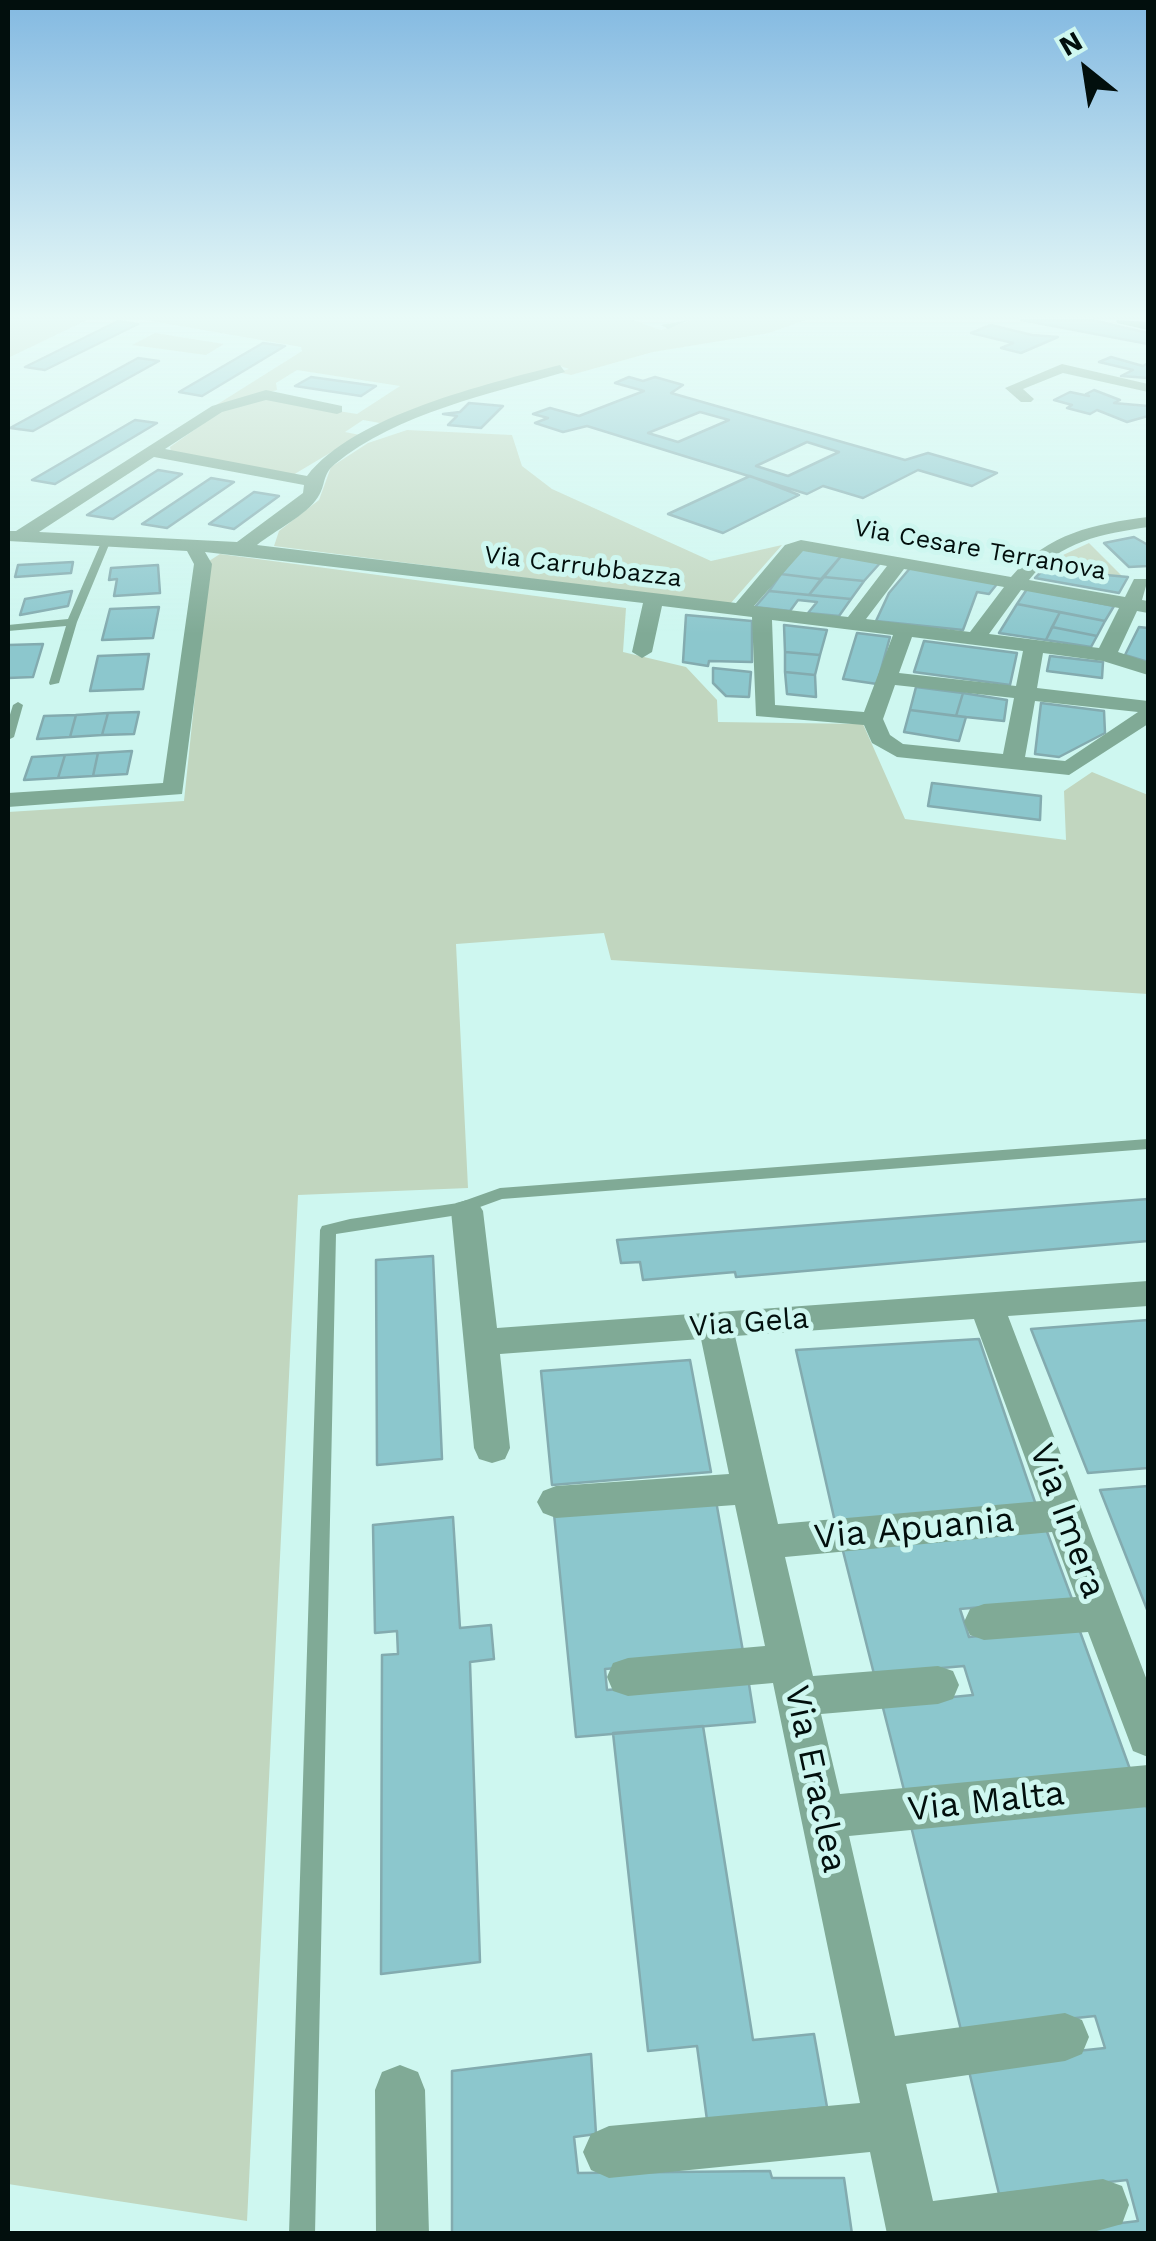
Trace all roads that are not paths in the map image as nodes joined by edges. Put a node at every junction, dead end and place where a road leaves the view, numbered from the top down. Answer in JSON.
{"nodes":[{"id":1,"x":195,"y":425,"type":"edge"},
{"id":2,"x":390,"y":425,"type":"edge"},
{"id":3,"x":153,"y":452,"type":"junction"},
{"id":4,"x":312,"y":482,"type":"junction"},
{"id":5,"x":1148,"y":522,"type":"edge"},
{"id":6,"x":14,"y":536,"type":"edge"},
{"id":7,"x":106,"y":540,"type":"junction"},
{"id":8,"x":192,"y":544,"type":"junction"},
{"id":9,"x":241,"y":548,"type":"junction"},
{"id":10,"x":901,"y":560,"type":"junction"},
{"id":11,"x":1018,"y":581,"type":"junction"},
{"id":12,"x":1141,"y":584,"type":"dead end"},
{"id":13,"x":653,"y":602,"type":"junction"},
{"id":14,"x":1140,"y":605,"type":"edge"},
{"id":15,"x":738,"y":612,"type":"junction"},
{"id":16,"x":762,"y":614,"type":"junction"},
{"id":17,"x":72,"y":622,"type":"junction"},
{"id":18,"x":852,"y":625,"type":"junction"},
{"id":19,"x":8,"y":628,"type":"edge"},
{"id":20,"x":904,"y":631,"type":"junction"},
{"id":21,"x":976,"y":640,"type":"junction"},
{"id":22,"x":1034,"y":646,"type":"junction"},
{"id":23,"x":642,"y":652,"type":"dead end"},
{"id":24,"x":1106,"y":655,"type":"junction"},
{"id":25,"x":1148,"y":669,"type":"edge"},
{"id":26,"x":890,"y":678,"type":"junction"},
{"id":27,"x":54,"y":683,"type":"dead end"},
{"id":28,"x":1026,"y":695,"type":"junction"},
{"id":29,"x":18,"y":705,"type":"dead end"},
{"id":30,"x":1148,"y":707,"type":"edge"},
{"id":31,"x":1148,"y":715,"type":"edge"},
{"id":32,"x":872,"y":718,"type":"junction"},
{"id":33,"x":8,"y":737,"type":"edge"},
{"id":34,"x":1013,"y":763,"type":"junction"},
{"id":35,"x":8,"y":800,"type":"edge"},
{"id":36,"x":1148,"y":1144,"type":"edge"},
{"id":37,"x":467,"y":1211,"type":"junction"},
{"id":38,"x":1148,"y":1293,"type":"edge"},
{"id":39,"x":986,"y":1304,"type":"junction"},
{"id":40,"x":715,"y":1326,"type":"junction"},
{"id":41,"x":482,"y":1342,"type":"junction"},
{"id":42,"x":492,"y":1448,"type":"dead end"},
{"id":43,"x":751,"y":1488,"type":"junction"},
{"id":44,"x":556,"y":1502,"type":"dead end"},
{"id":45,"x":1065,"y":1515,"type":"junction"},
{"id":46,"x":762,"y":1542,"type":"junction"},
{"id":47,"x":1101,"y":1614,"type":"junction"},
{"id":48,"x":984,"y":1622,"type":"dead end"},
{"id":49,"x":628,"y":1678,"type":"dead end"},
{"id":50,"x":793,"y":1680,"type":"junction"},
{"id":51,"x":938,"y":1685,"type":"dead end"},
{"id":52,"x":1148,"y":1738,"type":"edge"},
{"id":53,"x":1148,"y":1786,"type":"edge"},
{"id":54,"x":824,"y":1817,"type":"junction"},
{"id":55,"x":1064,"y":2037,"type":"dead end"},
{"id":56,"x":877,"y":2063,"type":"junction"},
{"id":57,"x":400,"y":2090,"type":"dead end"},
{"id":58,"x":891,"y":2125,"type":"junction"},
{"id":59,"x":609,"y":2152,"type":"dead end"},
{"id":60,"x":1102,"y":2205,"type":"dead end"},
{"id":61,"x":914,"y":2232,"type":"edge"},
{"id":62,"x":302,"y":2234,"type":"edge"},
{"id":63,"x":403,"y":2234,"type":"edge"}],
"edges":[{"from":1,"to":3,"type":"street"},
{"from":2,"to":4,"type":"street"},
{"from":3,"to":4,"type":"street"},
{"from":3,"to":6,"type":"street"},
{"from":4,"to":9,"type":"street"},
{"from":5,"to":11,"type":"street"},
{"from":6,"to":7,"type":"street","name":"Via Carrubbazza"},
{"from":7,"to":8,"type":"street","name":"Via Carrubbazza"},
{"from":7,"to":17,"type":"lane"},
{"from":8,"to":9,"type":"street","name":"Via Carrubbazza"},
{"from":8,"to":35,"type":"street"},
{"from":9,"to":13,"type":"street","name":"Via Carrubbazza"},
{"from":10,"to":11,"type":"street","name":"Via Cesare Terranova"},
{"from":10,"to":15,"type":"street","name":"Via Cesare Terranova"},
{"from":10,"to":18,"type":"street"},
{"from":11,"to":14,"type":"street","name":"Via Cesare Terranova"},
{"from":11,"to":21,"type":"street"},
{"from":12,"to":14,"type":"street"},
{"from":13,"to":15,"type":"street","name":"Via Carrubbazza"},
{"from":13,"to":23,"type":"street"},
{"from":14,"to":24,"type":"street"},
{"from":15,"to":16,"type":"street","name":"Via Carrubbazza"},
{"from":16,"to":18,"type":"street","name":"Via Carrubbazza"},
{"from":16,"to":32,"type":"street"},
{"from":17,"to":19,"type":"lane"},
{"from":17,"to":27,"type":"lane"},
{"from":18,"to":20,"type":"street","name":"Via Carrubbazza"},
{"from":20,"to":21,"type":"street","name":"Via Carrubbazza"},
{"from":20,"to":26,"type":"street"},
{"from":21,"to":22,"type":"street","name":"Via Carrubbazza"},
{"from":22,"to":24,"type":"street","name":"Via Carrubbazza"},
{"from":22,"to":28,"type":"street"},
{"from":24,"to":25,"type":"street","name":"Via Carrubbazza"},
{"from":26,"to":28,"type":"street"},
{"from":26,"to":32,"type":"street"},
{"from":28,"to":30,"type":"street"},
{"from":28,"to":34,"type":"street"},
{"from":29,"to":33,"type":"lane"},
{"from":31,"to":34,"type":"street"},
{"from":32,"to":34,"type":"street"},
{"from":36,"to":37,"type":"lane"},
{"from":37,"to":41,"type":"street"},
{"from":37,"to":62,"type":"lane"},
{"from":38,"to":39,"type":"street","name":"Via Gela"},
{"from":39,"to":40,"type":"street","name":"Via Gela"},
{"from":39,"to":45,"type":"street","name":"Via Imera"},
{"from":40,"to":41,"type":"street","name":"Via Gela"},
{"from":40,"to":43,"type":"street","name":"Via Eraclea"},
{"from":41,"to":42,"type":"street"},
{"from":43,"to":44,"type":"street"},
{"from":43,"to":46,"type":"street","name":"Via Eraclea"},
{"from":45,"to":46,"type":"street","name":"Via Apuania"},
{"from":45,"to":47,"type":"street","name":"Via Imera"},
{"from":46,"to":50,"type":"street","name":"Via Eraclea"},
{"from":47,"to":48,"type":"street"},
{"from":47,"to":52,"type":"street","name":"Via Imera"},
{"from":49,"to":50,"type":"street"},
{"from":50,"to":51,"type":"street"},
{"from":50,"to":54,"type":"street","name":"Via Eraclea"},
{"from":53,"to":54,"type":"street","name":"Via Malta"},
{"from":54,"to":56,"type":"street","name":"Via Eraclea"},
{"from":55,"to":56,"type":"street"},
{"from":56,"to":58,"type":"street","name":"Via Eraclea"},
{"from":57,"to":63,"type":"street"},
{"from":58,"to":59,"type":"street"},
{"from":58,"to":61,"type":"street","name":"Via Eraclea"},
{"from":60,"to":61,"type":"street"}]}
